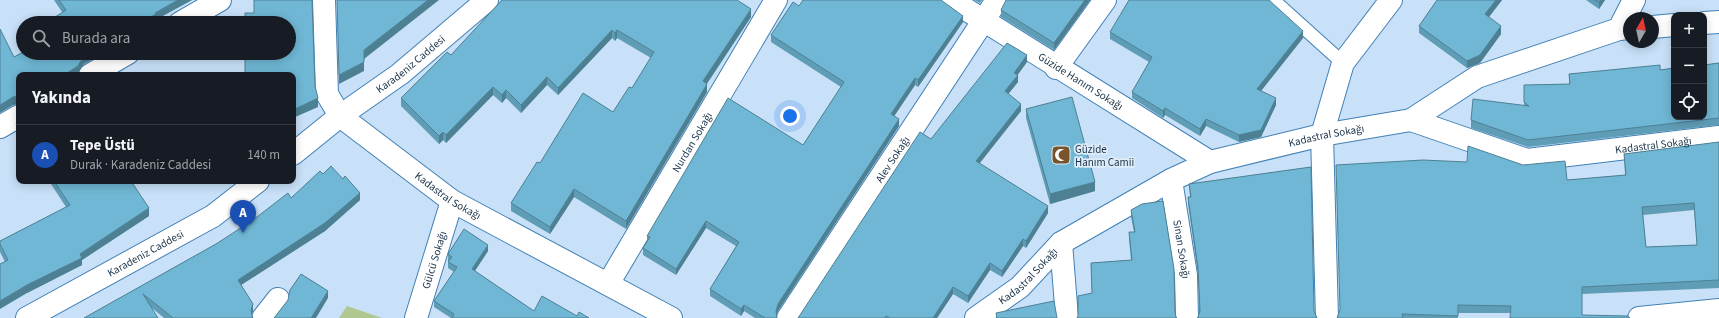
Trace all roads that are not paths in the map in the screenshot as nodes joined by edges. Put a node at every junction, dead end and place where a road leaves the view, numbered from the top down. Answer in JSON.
{"nodes":[{"id":1,"x":220,"y":0,"type":"edge"},
{"id":2,"x":324,"y":0,"type":"edge"},
{"id":3,"x":487,"y":0,"type":"edge"},
{"id":4,"x":776,"y":0,"type":"edge"},
{"id":5,"x":951,"y":0,"type":"edge"},
{"id":6,"x":997,"y":0,"type":"edge"},
{"id":7,"x":1105,"y":0,"type":"edge"},
{"id":8,"x":1273,"y":0,"type":"edge"},
{"id":9,"x":1392,"y":0,"type":"edge"},
{"id":10,"x":1634,"y":0,"type":"edge"},
{"id":11,"x":1630,"y":12,"type":"edge"},
{"id":12,"x":192,"y":16,"type":"edge"},
{"id":13,"x":984,"y":20,"type":"junction"},
{"id":14,"x":1719,"y":22,"type":"edge"},
{"id":15,"x":1707,"y":23,"type":"edge"},
{"id":16,"x":1671,"y":25,"type":"edge"},
{"id":17,"x":1659,"y":26,"type":"edge"},
{"id":18,"x":1623,"y":29,"type":"edge"},
{"id":19,"x":116,"y":60,"type":"edge"},
{"id":20,"x":1343,"y":63,"type":"junction"},
{"id":21,"x":1056,"y":68,"type":"junction"},
{"id":22,"x":95,"y":72,"type":"edge"},
{"id":23,"x":340,"y":116,"type":"junction"},
{"id":24,"x":16,"y":118,"type":"edge"},
{"id":25,"x":1411,"y":120,"type":"junction"},
{"id":26,"x":0,"y":127,"type":"edge"},
{"id":27,"x":1322,"y":135,"type":"junction"},
{"id":28,"x":1719,"y":137,"type":"edge"},
{"id":29,"x":296,"y":152,"type":"edge"},
{"id":30,"x":1210,"y":162,"type":"junction"},
{"id":31,"x":1171,"y":180,"type":"junction"},
{"id":32,"x":254,"y":184,"type":"edge"},
{"id":33,"x":452,"y":201,"type":"junction"},
{"id":34,"x":1060,"y":243,"type":"junction"},
{"id":35,"x":608,"y":284,"type":"junction"},
{"id":36,"x":278,"y":299,"type":"dead end"},
{"id":37,"x":1719,"y":310,"type":"edge"},
{"id":38,"x":27,"y":318,"type":"edge"},
{"id":39,"x":263,"y":318,"type":"edge"},
{"id":40,"x":416,"y":318,"type":"edge"},
{"id":41,"x":671,"y":318,"type":"edge"},
{"id":42,"x":788,"y":318,"type":"edge"},
{"id":43,"x":976,"y":318,"type":"edge"},
{"id":44,"x":1067,"y":318,"type":"edge"},
{"id":45,"x":1187,"y":318,"type":"edge"},
{"id":46,"x":1327,"y":318,"type":"edge"},
{"id":47,"x":1638,"y":318,"type":"edge"}],
"edges":[{"from":1,"to":12,"type":"street"},
{"from":2,"to":23,"type":"street","name":"Kadastral Sokağı"},
{"from":3,"to":23,"type":"street","name":"Karadeniz Caddesi"},
{"from":4,"to":35,"type":"street","name":"Nurdan Sokağı"},
{"from":5,"to":13,"type":"street","name":"Güzide Hanım Sokağı"},
{"from":6,"to":13,"type":"street","name":"Alev Sokağı"},
{"from":7,"to":21,"type":"street"},
{"from":8,"to":20,"type":"lane"},
{"from":9,"to":20,"type":"street"},
{"from":10,"to":11,"type":"street"},
{"from":13,"to":21,"type":"street","name":"Güzide Hanım Sokağı"},
{"from":13,"to":42,"type":"street","name":"Alev Sokağı"},
{"from":14,"to":15,"type":"street"},
{"from":16,"to":17,"type":"street"},
{"from":18,"to":25,"type":"street"},
{"from":19,"to":22,"type":"street"},
{"from":20,"to":27,"type":"street"},
{"from":21,"to":30,"type":"street","name":"Güzide Hanım Sokağı"},
{"from":23,"to":29,"type":"street","name":"Karadeniz Caddesi"},
{"from":23,"to":33,"type":"street","name":"Kadastral Sokağı"},
{"from":24,"to":26,"type":"street"},
{"from":25,"to":27,"type":"street","name":"Kadastral Sokağı"},
{"from":25,"to":28,"type":"street","name":"Kadastral Sokağı"},
{"from":27,"to":30,"type":"street","name":"Kadastral Sokağı"},
{"from":27,"to":46,"type":"street"},
{"from":30,"to":31,"type":"street","name":"Kadastral Sokağı"},
{"from":31,"to":34,"type":"street","name":"Kadastral Sokağı"},
{"from":31,"to":45,"type":"street","name":"Sinan Sokağı"},
{"from":32,"to":38,"type":"street","name":"Karadeniz Caddesi"},
{"from":33,"to":35,"type":"street","name":"Kadastral Sokağı"},
{"from":33,"to":40,"type":"street","name":"Gülcü Sokağı"},
{"from":34,"to":43,"type":"street","name":"Kadastral Sokağı"},
{"from":34,"to":44,"type":"street"},
{"from":35,"to":41,"type":"street","name":"Kadastral Sokağı"},
{"from":36,"to":39,"type":"street"},
{"from":37,"to":47,"type":"street"}]}
